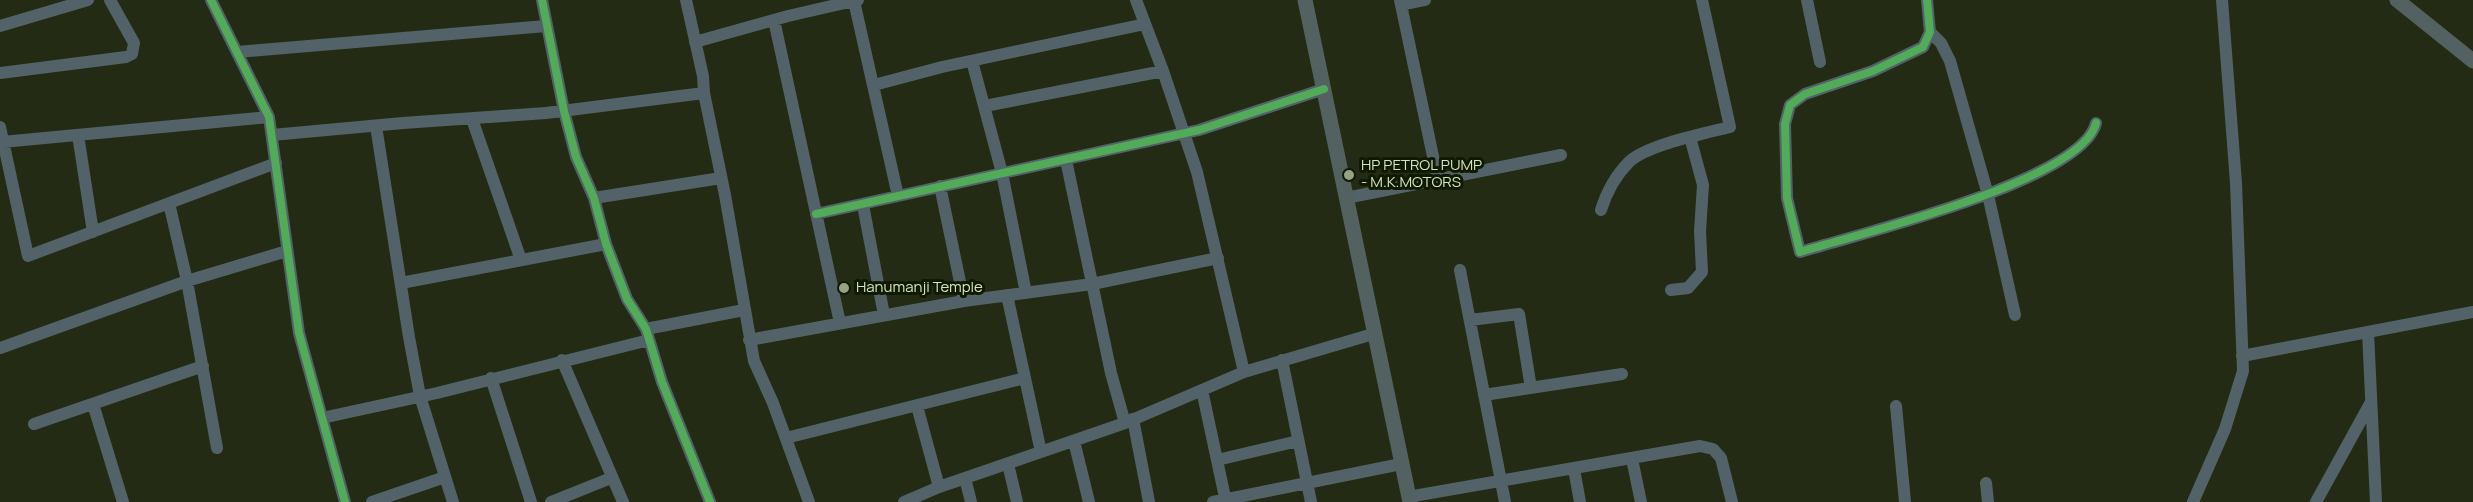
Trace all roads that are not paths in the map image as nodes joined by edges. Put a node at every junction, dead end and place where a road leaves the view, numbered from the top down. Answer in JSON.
{"nodes":[{"id":1,"x":88,"y":0,"type":"edge"},
{"id":2,"x":110,"y":0,"type":"edge"},
{"id":3,"x":211,"y":0,"type":"edge"},
{"id":4,"x":542,"y":0,"type":"edge"},
{"id":5,"x":686,"y":0,"type":"edge"},
{"id":6,"x":1136,"y":0,"type":"edge"},
{"id":7,"x":1305,"y":0,"type":"edge"},
{"id":8,"x":1425,"y":0,"type":"edge"},
{"id":9,"x":1702,"y":0,"type":"edge"},
{"id":10,"x":1808,"y":0,"type":"edge"},
{"id":11,"x":1927,"y":0,"type":"edge"},
{"id":12,"x":2222,"y":0,"type":"edge"},
{"id":13,"x":2397,"y":0,"type":"edge"},
{"id":14,"x":856,"y":1,"type":"edge"},
{"id":15,"x":1401,"y":3,"type":"edge"},
{"id":16,"x":774,"y":20,"type":"junction"},
{"id":17,"x":1145,"y":24,"type":"junction"},
{"id":18,"x":0,"y":26,"type":"edge"},
{"id":19,"x":546,"y":26,"type":"junction"},
{"id":20,"x":1930,"y":32,"type":"junction"},
{"id":21,"x":695,"y":42,"type":"junction"},
{"id":22,"x":237,"y":52,"type":"junction"},
{"id":23,"x":972,"y":61,"type":"junction"},
{"id":24,"x":2473,"y":61,"type":"edge"},
{"id":25,"x":1820,"y":62,"type":"dead end"},
{"id":26,"x":1163,"y":71,"type":"junction"},
{"id":27,"x":0,"y":73,"type":"edge"},
{"id":28,"x":874,"y":85,"type":"junction"},
{"id":29,"x":1324,"y":89,"type":"junction"},
{"id":30,"x":704,"y":93,"type":"junction"},
{"id":31,"x":985,"y":106,"type":"junction"},
{"id":32,"x":564,"y":111,"type":"junction"},
{"id":33,"x":269,"y":117,"type":"junction"},
{"id":34,"x":472,"y":118,"type":"junction"},
{"id":35,"x":2096,"y":123,"type":"dead end"},
{"id":36,"x":376,"y":126,"type":"junction"},
{"id":37,"x":0,"y":127,"type":"edge"},
{"id":38,"x":1184,"y":133,"type":"junction"},
{"id":39,"x":78,"y":135,"type":"junction"},
{"id":40,"x":272,"y":135,"type":"junction"},
{"id":41,"x":1690,"y":137,"type":"junction"},
{"id":42,"x":2,"y":142,"type":"junction"},
{"id":43,"x":1561,"y":155,"type":"dead end"},
{"id":44,"x":1066,"y":160,"type":"junction"},
{"id":45,"x":276,"y":163,"type":"junction"},
{"id":46,"x":1002,"y":173,"type":"junction"},
{"id":47,"x":721,"y":178,"type":"junction"},
{"id":48,"x":1438,"y":180,"type":"junction"},
{"id":49,"x":940,"y":186,"type":"junction"},
{"id":50,"x":1988,"y":195,"type":"junction"},
{"id":51,"x":898,"y":196,"type":"junction"},
{"id":52,"x":594,"y":198,"type":"junction"},
{"id":53,"x":1346,"y":198,"type":"junction"},
{"id":54,"x":169,"y":203,"type":"junction"},
{"id":55,"x":863,"y":205,"type":"junction"},
{"id":56,"x":1601,"y":210,"type":"dead end"},
{"id":57,"x":816,"y":214,"type":"junction"},
{"id":58,"x":93,"y":232,"type":"junction"},
{"id":59,"x":606,"y":244,"type":"junction"},
{"id":60,"x":287,"y":251,"type":"junction"},
{"id":61,"x":1218,"y":258,"type":"junction"},
{"id":62,"x":521,"y":260,"type":"junction"},
{"id":63,"x":1460,"y":270,"type":"dead end"},
{"id":64,"x":187,"y":281,"type":"junction"},
{"id":65,"x":400,"y":283,"type":"junction"},
{"id":66,"x":1092,"y":284,"type":"junction"},
{"id":67,"x":1671,"y":290,"type":"dead end"},
{"id":68,"x":1026,"y":293,"type":"junction"},
{"id":69,"x":1007,"y":295,"type":"junction"},
{"id":70,"x":964,"y":301,"type":"junction"},
{"id":71,"x":744,"y":310,"type":"junction"},
{"id":72,"x":2473,"y":312,"type":"edge"},
{"id":73,"x":884,"y":315,"type":"junction"},
{"id":74,"x":2015,"y":315,"type":"dead end"},
{"id":75,"x":1470,"y":320,"type":"junction"},
{"id":76,"x":840,"y":323,"type":"junction"},
{"id":77,"x":2368,"y":332,"type":"junction"},
{"id":78,"x":647,"y":334,"type":"junction"},
{"id":79,"x":1373,"y":334,"type":"junction"},
{"id":80,"x":749,"y":340,"type":"junction"},
{"id":81,"x":0,"y":348,"type":"edge"},
{"id":82,"x":2242,"y":356,"type":"junction"},
{"id":83,"x":562,"y":360,"type":"junction"},
{"id":84,"x":1282,"y":360,"type":"junction"},
{"id":85,"x":203,"y":366,"type":"junction"},
{"id":86,"x":1244,"y":372,"type":"junction"},
{"id":87,"x":1622,"y":374,"type":"dead end"},
{"id":88,"x":491,"y":378,"type":"junction"},
{"id":89,"x":1025,"y":378,"type":"junction"},
{"id":90,"x":1531,"y":388,"type":"junction"},
{"id":91,"x":1202,"y":390,"type":"junction"},
{"id":92,"x":1484,"y":395,"type":"junction"},
{"id":93,"x":420,"y":396,"type":"junction"},
{"id":94,"x":2372,"y":401,"type":"junction"},
{"id":95,"x":93,"y":404,"type":"junction"},
{"id":96,"x":917,"y":406,"type":"junction"},
{"id":97,"x":1896,"y":406,"type":"dead end"},
{"id":98,"x":322,"y":418,"type":"junction"},
{"id":99,"x":1129,"y":421,"type":"junction"},
{"id":100,"x":34,"y":424,"type":"dead end"},
{"id":101,"x":786,"y":438,"type":"junction"},
{"id":102,"x":1074,"y":441,"type":"junction"},
{"id":103,"x":1298,"y":441,"type":"junction"},
{"id":104,"x":218,"y":448,"type":"dead end"},
{"id":105,"x":1041,"y":452,"type":"junction"},
{"id":106,"x":1632,"y":459,"type":"junction"},
{"id":107,"x":1217,"y":460,"type":"junction"},
{"id":108,"x":1008,"y":464,"type":"junction"},
{"id":109,"x":1401,"y":464,"type":"junction"},
{"id":110,"x":1574,"y":469,"type":"junction"},
{"id":111,"x":445,"y":477,"type":"junction"},
{"id":112,"x":611,"y":478,"type":"junction"},
{"id":113,"x":965,"y":478,"type":"junction"},
{"id":114,"x":1500,"y":482,"type":"junction"},
{"id":115,"x":1307,"y":483,"type":"junction"},
{"id":116,"x":1986,"y":483,"type":"dead end"},
{"id":117,"x":939,"y":488,"type":"junction"},
{"id":118,"x":926,"y":498,"type":"edge"},
{"id":119,"x":1409,"y":500,"type":"edge"},
{"id":120,"x":1221,"y":501,"type":"edge"},
{"id":121,"x":123,"y":502,"type":"edge"},
{"id":122,"x":345,"y":502,"type":"edge"},
{"id":123,"x":372,"y":502,"type":"edge"},
{"id":124,"x":453,"y":502,"type":"edge"},
{"id":125,"x":531,"y":502,"type":"edge"},
{"id":126,"x":551,"y":502,"type":"edge"},
{"id":127,"x":623,"y":502,"type":"edge"},
{"id":128,"x":710,"y":502,"type":"edge"},
{"id":129,"x":808,"y":502,"type":"edge"},
{"id":130,"x":904,"y":502,"type":"edge"},
{"id":131,"x":971,"y":502,"type":"edge"},
{"id":132,"x":1017,"y":502,"type":"edge"},
{"id":133,"x":1089,"y":502,"type":"edge"},
{"id":134,"x":1149,"y":502,"type":"edge"},
{"id":135,"x":1311,"y":502,"type":"edge"},
{"id":136,"x":1504,"y":502,"type":"edge"},
{"id":137,"x":1580,"y":502,"type":"edge"},
{"id":138,"x":1641,"y":502,"type":"edge"},
{"id":139,"x":1732,"y":502,"type":"edge"},
{"id":140,"x":1905,"y":502,"type":"edge"},
{"id":141,"x":1988,"y":502,"type":"edge"},
{"id":142,"x":2193,"y":502,"type":"edge"},
{"id":143,"x":2316,"y":502,"type":"edge"},
{"id":144,"x":2376,"y":502,"type":"edge"}],
"edges":[{"from":1,"to":18,"type":"street"},
{"from":2,"to":27,"type":"street"},
{"from":3,"to":22,"type":"street"},
{"from":4,"to":19,"type":"street"},
{"from":5,"to":21,"type":"street"},
{"from":6,"to":17,"type":"street"},
{"from":7,"to":29,"type":"main road"},
{"from":8,"to":15,"type":"street"},
{"from":9,"to":41,"type":"street"},
{"from":10,"to":25,"type":"street"},
{"from":11,"to":20,"type":"street"},
{"from":12,"to":82,"type":"street"},
{"from":13,"to":24,"type":"main road"},
{"from":14,"to":16,"type":"street"},
{"from":14,"to":28,"type":"street"},
{"from":15,"to":48,"type":"street"},
{"from":16,"to":21,"type":"street"},
{"from":16,"to":57,"type":"street"},
{"from":17,"to":23,"type":"street"},
{"from":17,"to":26,"type":"street"},
{"from":19,"to":22,"type":"street"},
{"from":19,"to":32,"type":"street"},
{"from":20,"to":50,"type":"street"},
{"from":20,"to":50,"type":"street"},
{"from":21,"to":30,"type":"street"},
{"from":22,"to":33,"type":"street"},
{"from":23,"to":28,"type":"street"},
{"from":23,"to":31,"type":"street"},
{"from":26,"to":31,"type":"street"},
{"from":26,"to":38,"type":"street"},
{"from":28,"to":51,"type":"street"},
{"from":29,"to":38,"type":"street"},
{"from":29,"to":53,"type":"main road"},
{"from":30,"to":32,"type":"street"},
{"from":30,"to":47,"type":"street"},
{"from":31,"to":46,"type":"street"},
{"from":32,"to":34,"type":"street"},
{"from":32,"to":52,"type":"street"},
{"from":33,"to":39,"type":"street"},
{"from":33,"to":40,"type":"street"},
{"from":34,"to":36,"type":"street"},
{"from":34,"to":62,"type":"street"},
{"from":35,"to":50,"type":"street"},
{"from":36,"to":40,"type":"street"},
{"from":36,"to":65,"type":"street"},
{"from":37,"to":42,"type":"street"},
{"from":38,"to":44,"type":"street"},
{"from":38,"to":61,"type":"street"},
{"from":39,"to":42,"type":"street"},
{"from":39,"to":58,"type":"street"},
{"from":40,"to":45,"type":"street"},
{"from":41,"to":56,"type":"street"},
{"from":41,"to":67,"type":"street"},
{"from":42,"to":58,"type":"street"},
{"from":43,"to":48,"type":"street"},
{"from":44,"to":46,"type":"street"},
{"from":44,"to":66,"type":"street"},
{"from":45,"to":54,"type":"street"},
{"from":45,"to":60,"type":"street"},
{"from":46,"to":49,"type":"street"},
{"from":46,"to":68,"type":"street"},
{"from":47,"to":52,"type":"street"},
{"from":47,"to":71,"type":"street"},
{"from":48,"to":53,"type":"street"},
{"from":49,"to":51,"type":"street"},
{"from":49,"to":70,"type":"street"},
{"from":50,"to":74,"type":"street"},
{"from":51,"to":55,"type":"street"},
{"from":52,"to":59,"type":"street"},
{"from":53,"to":79,"type":"main road"},
{"from":54,"to":58,"type":"street"},
{"from":54,"to":64,"type":"street"},
{"from":55,"to":57,"type":"street"},
{"from":55,"to":73,"type":"street"},
{"from":57,"to":76,"type":"street"},
{"from":59,"to":62,"type":"street"},
{"from":59,"to":78,"type":"street"},
{"from":60,"to":64,"type":"street"},
{"from":60,"to":98,"type":"street"},
{"from":61,"to":66,"type":"street"},
{"from":61,"to":86,"type":"street"},
{"from":62,"to":65,"type":"street"},
{"from":63,"to":75,"type":"street"},
{"from":64,"to":81,"type":"street"},
{"from":64,"to":85,"type":"street"},
{"from":65,"to":93,"type":"street"},
{"from":66,"to":68,"type":"street"},
{"from":66,"to":99,"type":"street"},
{"from":68,"to":69,"type":"street"},
{"from":69,"to":70,"type":"street"},
{"from":69,"to":89,"type":"street"},
{"from":70,"to":73,"type":"street"},
{"from":71,"to":78,"type":"street"},
{"from":71,"to":80,"type":"street"},
{"from":72,"to":77,"type":"street"},
{"from":73,"to":76,"type":"street"},
{"from":75,"to":90,"type":"street"},
{"from":75,"to":92,"type":"street"},
{"from":76,"to":80,"type":"street"},
{"from":77,"to":82,"type":"street"},
{"from":77,"to":94,"type":"street"},
{"from":78,"to":83,"type":"street"},
{"from":78,"to":128,"type":"street"},
{"from":79,"to":84,"type":"street"},
{"from":79,"to":109,"type":"main road"},
{"from":80,"to":101,"type":"street"},
{"from":82,"to":142,"type":"street"},
{"from":83,"to":88,"type":"street"},
{"from":83,"to":112,"type":"street"},
{"from":84,"to":86,"type":"street"},
{"from":84,"to":103,"type":"street"},
{"from":85,"to":95,"type":"street"},
{"from":85,"to":104,"type":"street"},
{"from":86,"to":91,"type":"street"},
{"from":87,"to":90,"type":"street"},
{"from":88,"to":93,"type":"street"},
{"from":88,"to":125,"type":"street"},
{"from":89,"to":96,"type":"street"},
{"from":89,"to":105,"type":"street"},
{"from":90,"to":92,"type":"street"},
{"from":91,"to":99,"type":"street"},
{"from":91,"to":107,"type":"street"},
{"from":92,"to":114,"type":"street"},
{"from":93,"to":98,"type":"street"},
{"from":93,"to":111,"type":"street"},
{"from":94,"to":143,"type":"street"},
{"from":94,"to":144,"type":"street"},
{"from":95,"to":100,"type":"street"},
{"from":95,"to":121,"type":"street"},
{"from":96,"to":101,"type":"street"},
{"from":96,"to":117,"type":"street"},
{"from":97,"to":140,"type":"street"},
{"from":98,"to":122,"type":"street"},
{"from":99,"to":102,"type":"street"},
{"from":99,"to":134,"type":"street"},
{"from":101,"to":129,"type":"street"},
{"from":102,"to":105,"type":"street"},
{"from":102,"to":133,"type":"street"},
{"from":103,"to":107,"type":"street"},
{"from":103,"to":115,"type":"street"},
{"from":105,"to":108,"type":"street"},
{"from":106,"to":110,"type":"street"},
{"from":106,"to":138,"type":"street"},
{"from":106,"to":139,"type":"street"},
{"from":107,"to":120,"type":"street"},
{"from":108,"to":113,"type":"street"},
{"from":108,"to":132,"type":"street"},
{"from":109,"to":115,"type":"street"},
{"from":109,"to":119,"type":"main road"},
{"from":110,"to":114,"type":"street"},
{"from":110,"to":137,"type":"street"},
{"from":111,"to":123,"type":"street"},
{"from":111,"to":124,"type":"street"},
{"from":112,"to":126,"type":"street"},
{"from":112,"to":127,"type":"street"},
{"from":113,"to":117,"type":"street"},
{"from":113,"to":131,"type":"street"},
{"from":114,"to":119,"type":"street"},
{"from":114,"to":136,"type":"street"},
{"from":115,"to":120,"type":"street"},
{"from":115,"to":135,"type":"street"},
{"from":116,"to":141,"type":"street"},
{"from":117,"to":118,"type":"street"},
{"from":118,"to":130,"type":"street"}]}
